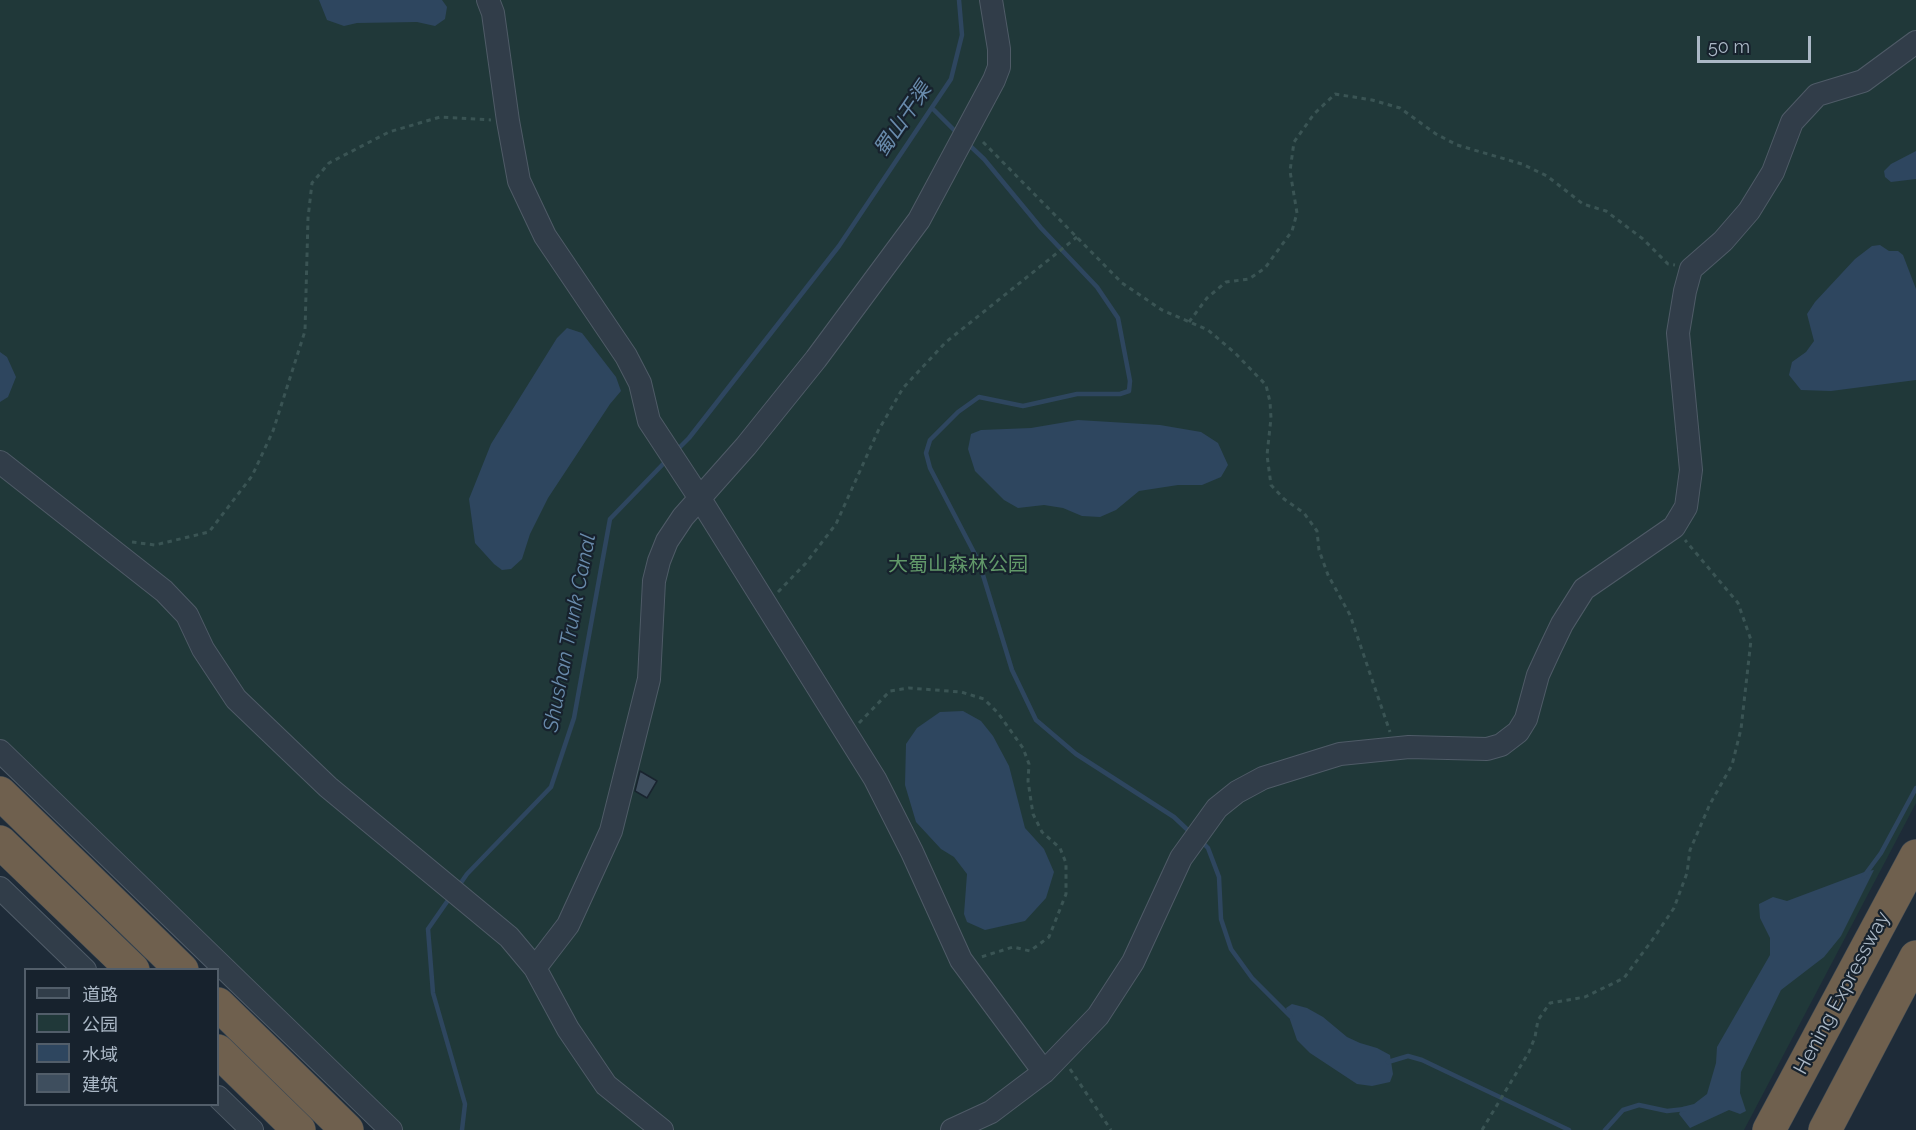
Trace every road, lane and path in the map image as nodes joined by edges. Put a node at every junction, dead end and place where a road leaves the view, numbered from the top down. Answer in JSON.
{"nodes":[{"id":1,"x":488,"y":0,"type":"edge"},
{"id":2,"x":991,"y":0,"type":"edge"},
{"id":3,"x":1916,"y":42,"type":"edge"},
{"id":4,"x":508,"y":122,"type":"junction"},
{"id":5,"x":965,"y":135,"type":"junction"},
{"id":6,"x":1077,"y":237,"type":"junction"},
{"id":7,"x":1691,"y":269,"type":"junction"},
{"id":8,"x":1189,"y":322,"type":"junction"},
{"id":9,"x":0,"y":462,"type":"edge"},
{"id":10,"x":699,"y":496,"type":"junction"},
{"id":11,"x":1674,"y":527,"type":"junction"},
{"id":12,"x":122,"y":541,"type":"dead end"},
{"id":13,"x":766,"y":604,"type":"junction"},
{"id":14,"x":848,"y":735,"type":"junction"},
{"id":15,"x":1395,"y":748,"type":"junction"},
{"id":16,"x":0,"y":751,"type":"edge"},
{"id":17,"x":0,"y":794,"type":"edge"},
{"id":18,"x":0,"y":842,"type":"edge"},
{"id":19,"x":1916,"y":856,"type":"edge"},
{"id":20,"x":0,"y":888,"type":"edge"},
{"id":21,"x":1916,"y":957,"type":"edge"},
{"id":22,"x":961,"y":960,"type":"junction"},
{"id":23,"x":84,"y":968,"type":"edge"},
{"id":24,"x":132,"y":968,"type":"edge"},
{"id":25,"x":181,"y":968,"type":"edge"},
{"id":26,"x":535,"y":969,"type":"junction"},
{"id":27,"x":219,"y":1005,"type":"edge"},
{"id":28,"x":219,"y":1053,"type":"edge"},
{"id":29,"x":1060,"y":1055,"type":"junction"},
{"id":30,"x":1044,"y":1071,"type":"junction"},
{"id":31,"x":219,"y":1098,"type":"edge"},
{"id":32,"x":252,"y":1130,"type":"edge"},
{"id":33,"x":299,"y":1130,"type":"edge"},
{"id":34,"x":347,"y":1130,"type":"edge"},
{"id":35,"x":391,"y":1130,"type":"edge"},
{"id":36,"x":662,"y":1130,"type":"edge"},
{"id":37,"x":952,"y":1130,"type":"edge"},
{"id":38,"x":1111,"y":1130,"type":"edge"},
{"id":39,"x":1482,"y":1130,"type":"edge"},
{"id":40,"x":1768,"y":1130,"type":"edge"},
{"id":41,"x":1825,"y":1130,"type":"edge"}],
"edges":[{"from":1,"to":4,"type":"street"},
{"from":2,"to":5,"type":"street"},
{"from":3,"to":7,"type":"street"},
{"from":4,"to":10,"type":"street"},
{"from":4,"to":12,"type":"path"},
{"from":5,"to":6,"type":"path"},
{"from":5,"to":10,"type":"street"},
{"from":6,"to":8,"type":"path"},
{"from":6,"to":13,"type":"path"},
{"from":7,"to":8,"type":"path"},
{"from":7,"to":11,"type":"street"},
{"from":8,"to":15,"type":"path"},
{"from":9,"to":26,"type":"street"},
{"from":10,"to":13,"type":"street"},
{"from":10,"to":26,"type":"street"},
{"from":11,"to":15,"type":"street"},
{"from":11,"to":39,"type":"path"},
{"from":13,"to":14,"type":"street"},
{"from":14,"to":22,"type":"street"},
{"from":14,"to":22,"type":"path"},
{"from":15,"to":29,"type":"street"},
{"from":16,"to":35,"type":"street"},
{"from":17,"to":25,"type":"highway"},
{"from":18,"to":24,"type":"highway"},
{"from":19,"to":40,"type":"highway","name":"Hening Expressway"},
{"from":20,"to":23,"type":"street"},
{"from":21,"to":41,"type":"highway"},
{"from":22,"to":30,"type":"street"},
{"from":26,"to":36,"type":"street"},
{"from":27,"to":34,"type":"highway"},
{"from":28,"to":33,"type":"highway"},
{"from":29,"to":30,"type":"street"},
{"from":29,"to":38,"type":"path"},
{"from":30,"to":37,"type":"street"},
{"from":31,"to":32,"type":"street"}]}
